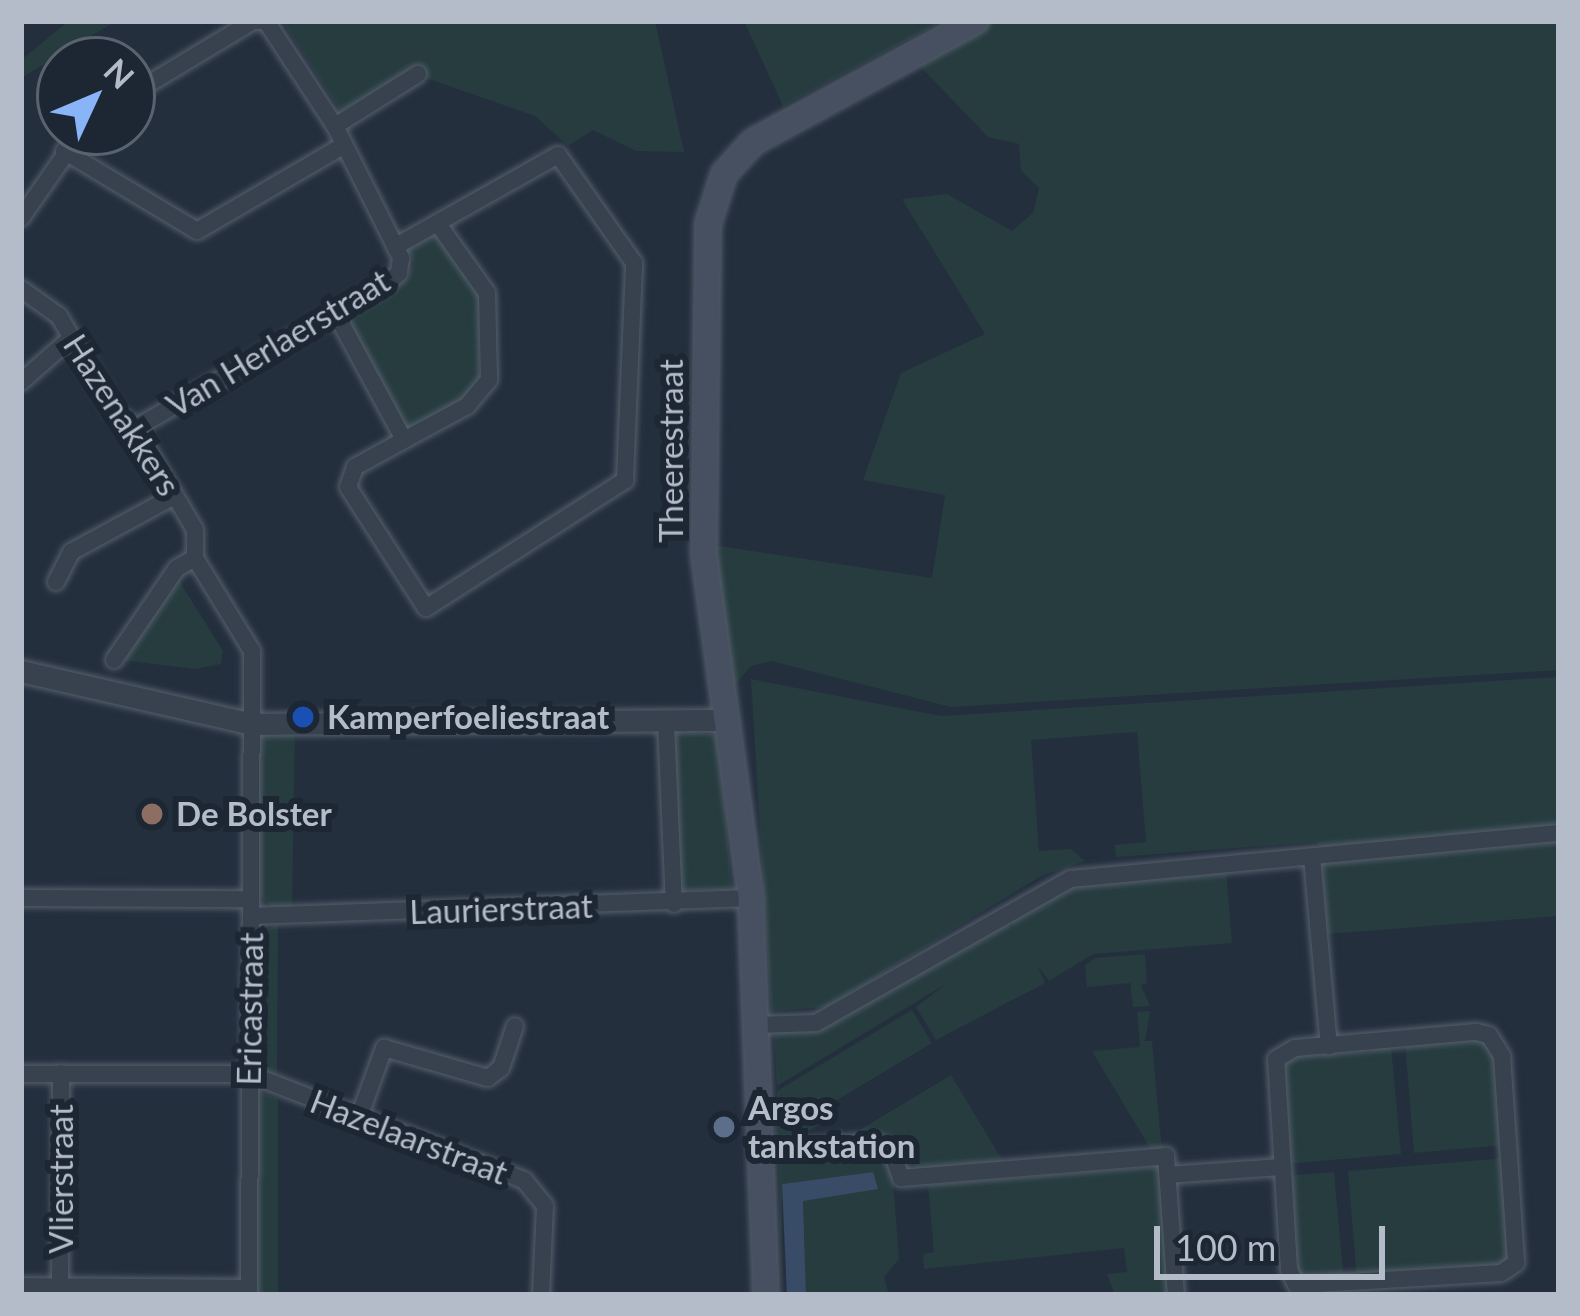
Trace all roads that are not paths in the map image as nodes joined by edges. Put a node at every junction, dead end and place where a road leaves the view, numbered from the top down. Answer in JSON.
{"nodes":[{"id":1,"x":976,"y":21,"type":"edge"},
{"id":2,"x":418,"y":74,"type":"dead end"},
{"id":3,"x":156,"y":80,"type":"edge"},
{"id":4,"x":335,"y":126,"type":"junction"},
{"id":5,"x":344,"y":146,"type":"junction"},
{"id":6,"x":61,"y":156,"type":"edge"},
{"id":7,"x":72,"y":156,"type":"edge"},
{"id":8,"x":21,"y":218,"type":"edge"},
{"id":9,"x":438,"y":224,"type":"junction"},
{"id":10,"x":395,"y":247,"type":"junction"},
{"id":11,"x":21,"y":289,"type":"edge"},
{"id":12,"x":336,"y":314,"type":"junction"},
{"id":13,"x":72,"y":337,"type":"junction"},
{"id":14,"x":21,"y":382,"type":"edge"},
{"id":15,"x":135,"y":428,"type":"junction"},
{"id":16,"x":404,"y":440,"type":"junction"},
{"id":17,"x":174,"y":496,"type":"junction"},
{"id":18,"x":195,"y":557,"type":"junction"},
{"id":19,"x":56,"y":582,"type":"dead end"},
{"id":20,"x":114,"y":660,"type":"dead end"},
{"id":21,"x":21,"y":671,"type":"edge"},
{"id":22,"x":726,"y":720,"type":"junction"},
{"id":23,"x":666,"y":722,"type":"junction"},
{"id":24,"x":252,"y":724,"type":"junction"},
{"id":25,"x":1559,"y":833,"type":"edge"},
{"id":26,"x":1312,"y":856,"type":"junction"},
{"id":27,"x":21,"y":898,"type":"edge"},
{"id":28,"x":751,"y":898,"type":"junction"},
{"id":29,"x":674,"y":904,"type":"junction"},
{"id":30,"x":250,"y":908,"type":"junction"},
{"id":31,"x":757,"y":1025,"type":"junction"},
{"id":32,"x":515,"y":1026,"type":"dead end"},
{"id":33,"x":1329,"y":1046,"type":"junction"},
{"id":34,"x":21,"y":1073,"type":"edge"},
{"id":35,"x":62,"y":1073,"type":"junction"},
{"id":36,"x":249,"y":1074,"type":"junction"},
{"id":37,"x":358,"y":1120,"type":"junction"},
{"id":38,"x":758,"y":1151,"type":"junction"},
{"id":39,"x":1280,"y":1167,"type":"junction"},
{"id":40,"x":1168,"y":1175,"type":"junction"},
{"id":41,"x":21,"y":1286,"type":"edge"},
{"id":42,"x":56,"y":1289,"type":"edge"},
{"id":43,"x":249,"y":1291,"type":"edge"},
{"id":44,"x":541,"y":1295,"type":"edge"},
{"id":45,"x":766,"y":1295,"type":"edge"},
{"id":46,"x":1176,"y":1295,"type":"edge"}],
"edges":[{"from":1,"to":22,"type":"main road","name":"Theerestraat"},
{"from":2,"to":4,"type":"street"},
{"from":3,"to":4,"type":"street"},
{"from":4,"to":5,"type":"street"},
{"from":5,"to":7,"type":"street"},
{"from":5,"to":10,"type":"street"},
{"from":6,"to":8,"type":"street"},
{"from":9,"to":10,"type":"street"},
{"from":9,"to":16,"type":"street"},
{"from":9,"to":16,"type":"street"},
{"from":10,"to":12,"type":"street","name":"Van Herlaerstraat"},
{"from":11,"to":13,"type":"street","name":"Hazenakkers"},
{"from":12,"to":15,"type":"street","name":"Van Herlaerstraat"},
{"from":12,"to":16,"type":"street"},
{"from":13,"to":14,"type":"street"},
{"from":13,"to":15,"type":"street","name":"Hazenakkers"},
{"from":15,"to":17,"type":"street","name":"Hazenakkers"},
{"from":17,"to":18,"type":"street","name":"Hazenakkers"},
{"from":17,"to":19,"type":"street"},
{"from":18,"to":20,"type":"street"},
{"from":18,"to":24,"type":"street","name":"Hazenakkers"},
{"from":21,"to":24,"type":"street"},
{"from":22,"to":23,"type":"street"},
{"from":22,"to":28,"type":"main road","name":"Theerestraat"},
{"from":23,"to":24,"type":"street"},
{"from":23,"to":29,"type":"street"},
{"from":24,"to":30,"type":"street","name":"Ericastraat"},
{"from":25,"to":26,"type":"street"},
{"from":26,"to":31,"type":"street"},
{"from":26,"to":33,"type":"street"},
{"from":27,"to":30,"type":"street","name":"Laurierstraat"},
{"from":28,"to":29,"type":"street","name":"Laurierstraat"},
{"from":28,"to":31,"type":"main road","name":"Theerestraat"},
{"from":29,"to":30,"type":"street","name":"Laurierstraat"},
{"from":30,"to":36,"type":"street","name":"Ericastraat"},
{"from":31,"to":38,"type":"main road","name":"Theerestraat"},
{"from":32,"to":37,"type":"street"},
{"from":33,"to":39,"type":"street"},
{"from":33,"to":39,"type":"street"},
{"from":34,"to":35,"type":"street"},
{"from":35,"to":36,"type":"street"},
{"from":35,"to":42,"type":"street","name":"Vlierstraat"},
{"from":36,"to":37,"type":"street","name":"Hazelaarstraat"},
{"from":36,"to":43,"type":"street","name":"Ericastraat"},
{"from":37,"to":44,"type":"street","name":"Hazelaarstraat"},
{"from":38,"to":40,"type":"street"},
{"from":38,"to":45,"type":"main road","name":"Theerestraat"},
{"from":39,"to":40,"type":"street"},
{"from":40,"to":46,"type":"street"},
{"from":41,"to":42,"type":"street"},
{"from":42,"to":43,"type":"street"}]}
